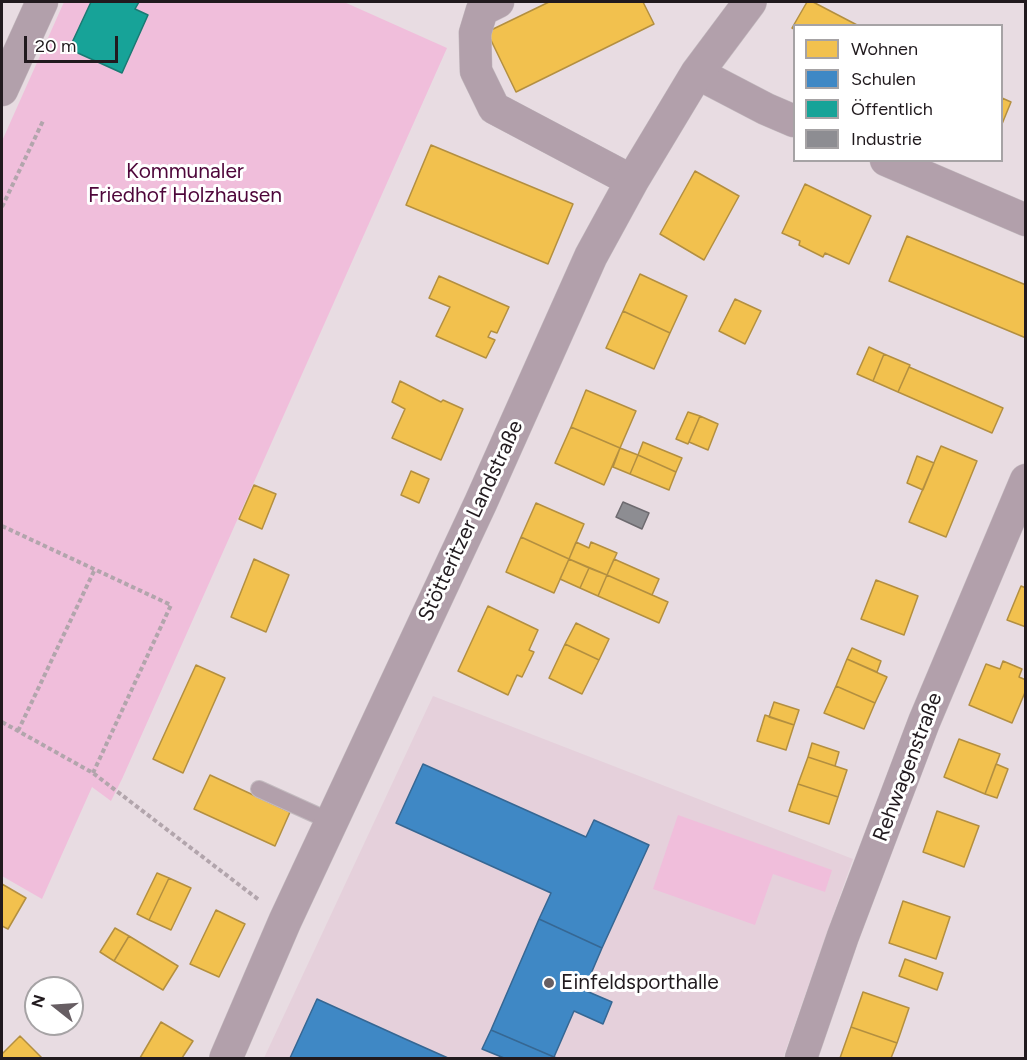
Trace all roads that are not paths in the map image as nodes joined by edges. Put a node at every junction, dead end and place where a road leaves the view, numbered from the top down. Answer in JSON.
{"nodes":[{"id":1,"x":42,"y":2,"type":"edge"},
{"id":2,"x":498,"y":2,"type":"edge"},
{"id":3,"x":750,"y":2,"type":"edge"},
{"id":4,"x":697,"y":73,"type":"junction"},
{"id":5,"x":2,"y":90,"type":"edge"},
{"id":6,"x":793,"y":120,"type":"edge"},
{"id":7,"x":891,"y":162,"type":"edge"},
{"id":8,"x":632,"y":182,"type":"junction"},
{"id":9,"x":1026,"y":220,"type":"edge"},
{"id":10,"x":1026,"y":480,"type":"edge"},
{"id":11,"x":259,"y":789,"type":"dead end"},
{"id":12,"x":332,"y":822,"type":"junction"},
{"id":13,"x":226,"y":1059,"type":"edge"},
{"id":14,"x":801,"y":1059,"type":"edge"}],
"edges":[{"from":1,"to":5,"type":"street"},
{"from":2,"to":8,"type":"street"},
{"from":3,"to":4,"type":"street","name":"Stötteritzer Landstraße"},
{"from":4,"to":6,"type":"street"},
{"from":4,"to":8,"type":"street","name":"Stötteritzer Landstraße"},
{"from":7,"to":9,"type":"street"},
{"from":8,"to":12,"type":"street","name":"Stötteritzer Landstraße"},
{"from":10,"to":14,"type":"street","name":"Rehwagenstraße"},
{"from":11,"to":12,"type":"lane"},
{"from":12,"to":13,"type":"street","name":"Stötteritzer Landstraße"}]}
